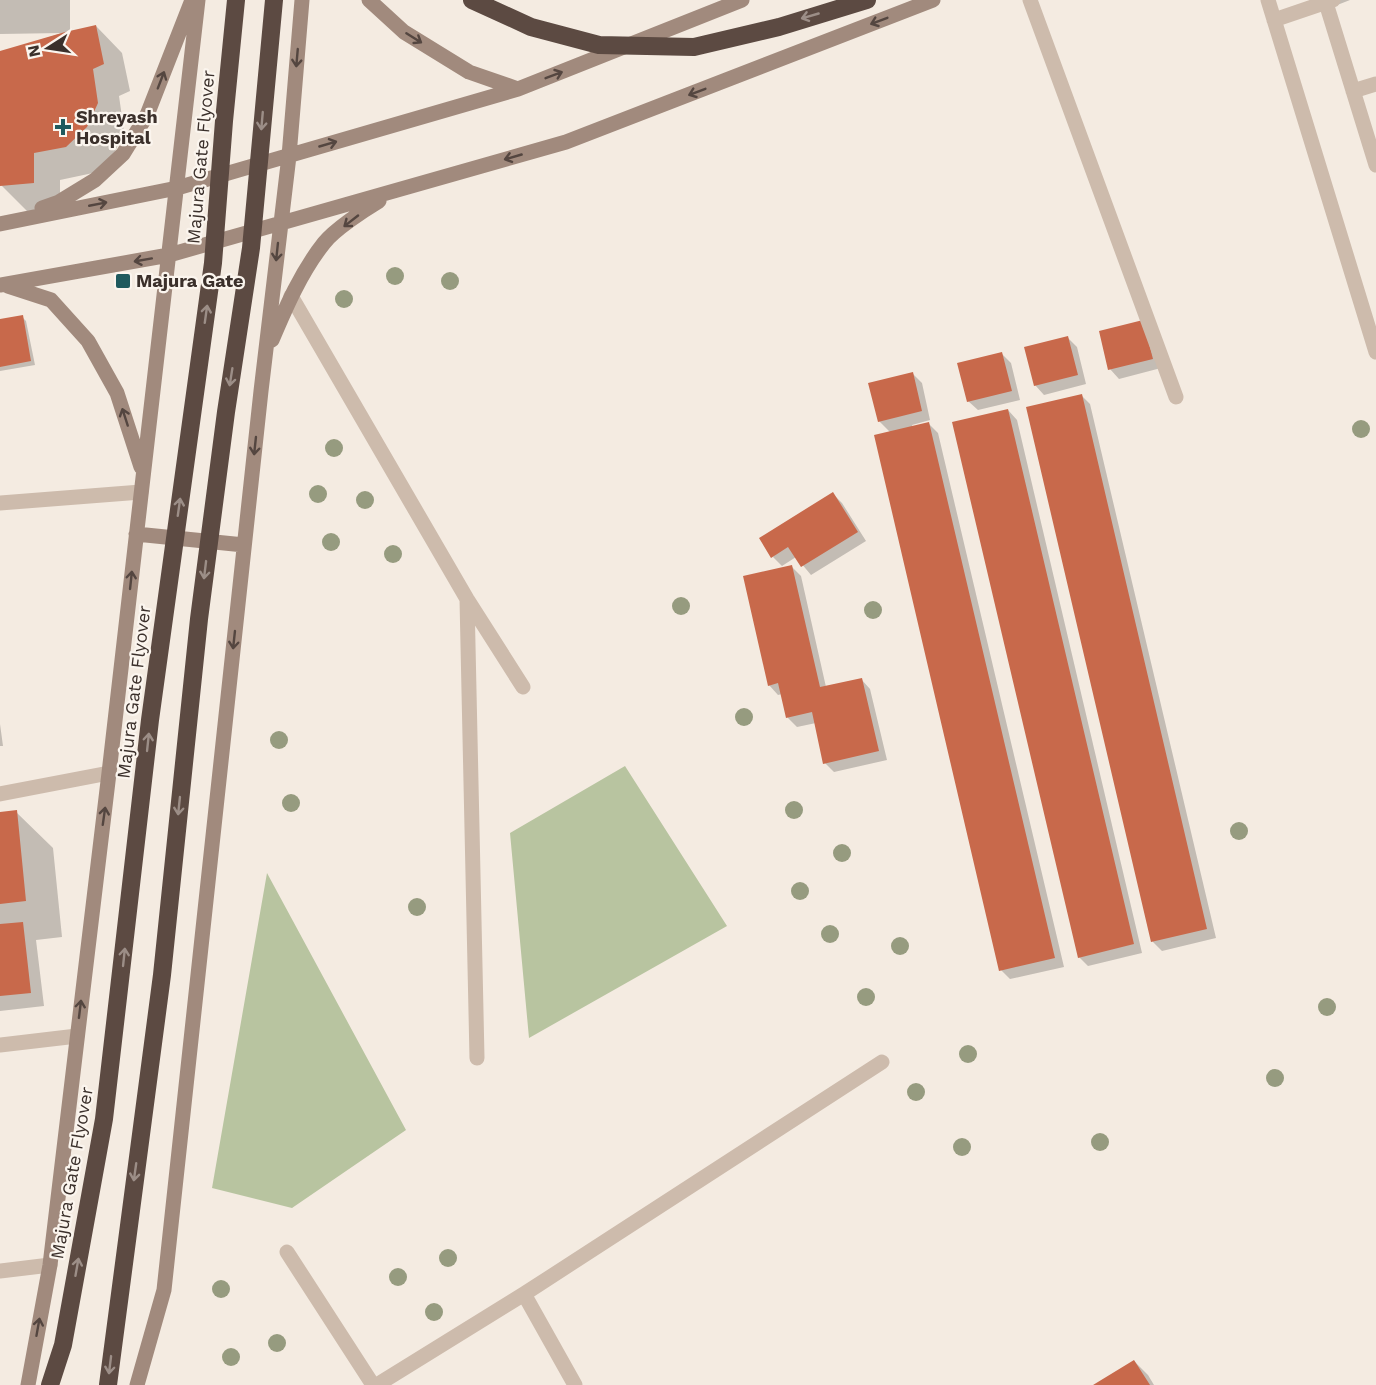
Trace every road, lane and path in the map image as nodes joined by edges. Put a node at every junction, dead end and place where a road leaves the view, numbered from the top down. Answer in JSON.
{"nodes":[{"id":1,"x":192,"y":0,"type":"edge"},
{"id":2,"x":198,"y":0,"type":"edge"},
{"id":3,"x":236,"y":0,"type":"edge"},
{"id":4,"x":274,"y":0,"type":"edge"},
{"id":5,"x":302,"y":0,"type":"edge"},
{"id":6,"x":369,"y":0,"type":"edge"},
{"id":7,"x":472,"y":0,"type":"edge"},
{"id":8,"x":742,"y":0,"type":"edge"},
{"id":9,"x":867,"y":0,"type":"edge"},
{"id":10,"x":933,"y":0,"type":"edge"},
{"id":11,"x":1030,"y":0,"type":"edge"},
{"id":12,"x":1268,"y":0,"type":"edge"},
{"id":13,"x":1330,"y":1,"type":"edge"},
{"id":14,"x":1274,"y":20,"type":"junction"},
{"id":15,"x":1376,"y":84,"type":"edge"},
{"id":16,"x":518,"y":89,"type":"junction"},
{"id":17,"x":1353,"y":91,"type":"junction"},
{"id":18,"x":289,"y":156,"type":"junction"},
{"id":19,"x":1376,"y":165,"type":"edge"},
{"id":20,"x":177,"y":188,"type":"junction"},
{"id":21,"x":400,"y":189,"type":"junction"},
{"id":22,"x":0,"y":224,"type":"edge"},
{"id":23,"x":280,"y":225,"type":"junction"},
{"id":24,"x":170,"y":255,"type":"junction"},
{"id":25,"x":2,"y":285,"type":"edge"},
{"id":26,"x":291,"y":296,"type":"junction"},
{"id":27,"x":1376,"y":352,"type":"edge"},
{"id":28,"x":265,"y":356,"type":"junction"},
{"id":29,"x":1176,"y":397,"type":"dead end"},
{"id":30,"x":143,"y":472,"type":"junction"},
{"id":31,"x":141,"y":492,"type":"junction"},
{"id":32,"x":0,"y":503,"type":"edge"},
{"id":33,"x":136,"y":534,"type":"junction"},
{"id":34,"x":244,"y":545,"type":"junction"},
{"id":35,"x":467,"y":599,"type":"junction"},
{"id":36,"x":523,"y":687,"type":"dead end"},
{"id":37,"x":109,"y":773,"type":"junction"},
{"id":38,"x":0,"y":794,"type":"edge"},
{"id":39,"x":77,"y":1036,"type":"junction"},
{"id":40,"x":0,"y":1045,"type":"edge"},
{"id":41,"x":477,"y":1058,"type":"dead end"},
{"id":42,"x":882,"y":1062,"type":"dead end"},
{"id":43,"x":287,"y":1252,"type":"dead end"},
{"id":44,"x":50,"y":1265,"type":"junction"},
{"id":45,"x":0,"y":1271,"type":"edge"},
{"id":46,"x":524,"y":1294,"type":"junction"},
{"id":47,"x":28,"y":1385,"type":"edge"},
{"id":48,"x":50,"y":1385,"type":"edge"},
{"id":49,"x":108,"y":1385,"type":"edge"},
{"id":50,"x":137,"y":1385,"type":"edge"},
{"id":51,"x":375,"y":1385,"type":"edge"},
{"id":52,"x":575,"y":1385,"type":"edge"}],
"edges":[{"from":22,"to":1,"type":"street","one_way":true},
{"from":2,"to":20,"type":"street"},
{"from":48,"to":3,"type":"highway","name":"Majura Gate Flyover","one_way":true},
{"from":4,"to":49,"type":"highway","one_way":true},
{"from":5,"to":18,"type":"street","one_way":true},
{"from":6,"to":16,"type":"street","one_way":true},
{"from":9,"to":7,"type":"highway","one_way":true},
{"from":16,"to":8,"type":"street","one_way":true},
{"from":10,"to":21,"type":"street","one_way":true},
{"from":11,"to":29,"type":"street"},
{"from":12,"to":14,"type":"street"},
{"from":13,"to":14,"type":"street"},
{"from":13,"to":17,"type":"street"},
{"from":14,"to":27,"type":"street"},
{"from":15,"to":17,"type":"street"},
{"from":18,"to":16,"type":"street","one_way":true},
{"from":17,"to":19,"type":"street"},
{"from":18,"to":20,"type":"street"},
{"from":18,"to":23,"type":"street"},
{"from":22,"to":20,"type":"street","one_way":true},
{"from":20,"to":24,"type":"street"},
{"from":21,"to":23,"type":"street"},
{"from":21,"to":26,"type":"street","one_way":true},
{"from":23,"to":24,"type":"street"},
{"from":23,"to":28,"type":"street","one_way":true},
{"from":24,"to":25,"type":"street","one_way":true},
{"from":24,"to":30,"type":"street"},
{"from":30,"to":25,"type":"street","one_way":true},
{"from":26,"to":28,"type":"street"},
{"from":26,"to":35,"type":"street"},
{"from":28,"to":34,"type":"street","one_way":true},
{"from":30,"to":31,"type":"street"},
{"from":31,"to":32,"type":"street"},
{"from":31,"to":33,"type":"street"},
{"from":33,"to":34,"type":"street"},
{"from":37,"to":33,"type":"street","one_way":true},
{"from":34,"to":50,"type":"street","one_way":true},
{"from":35,"to":36,"type":"street"},
{"from":35,"to":41,"type":"street"},
{"from":37,"to":38,"type":"street"},
{"from":39,"to":37,"type":"street","one_way":true},
{"from":39,"to":40,"type":"street"},
{"from":39,"to":44,"type":"street"},
{"from":42,"to":46,"type":"street"},
{"from":43,"to":51,"type":"street"},
{"from":44,"to":45,"type":"street"},
{"from":47,"to":44,"type":"street","one_way":true},
{"from":46,"to":51,"type":"street"},
{"from":46,"to":52,"type":"street"}]}
